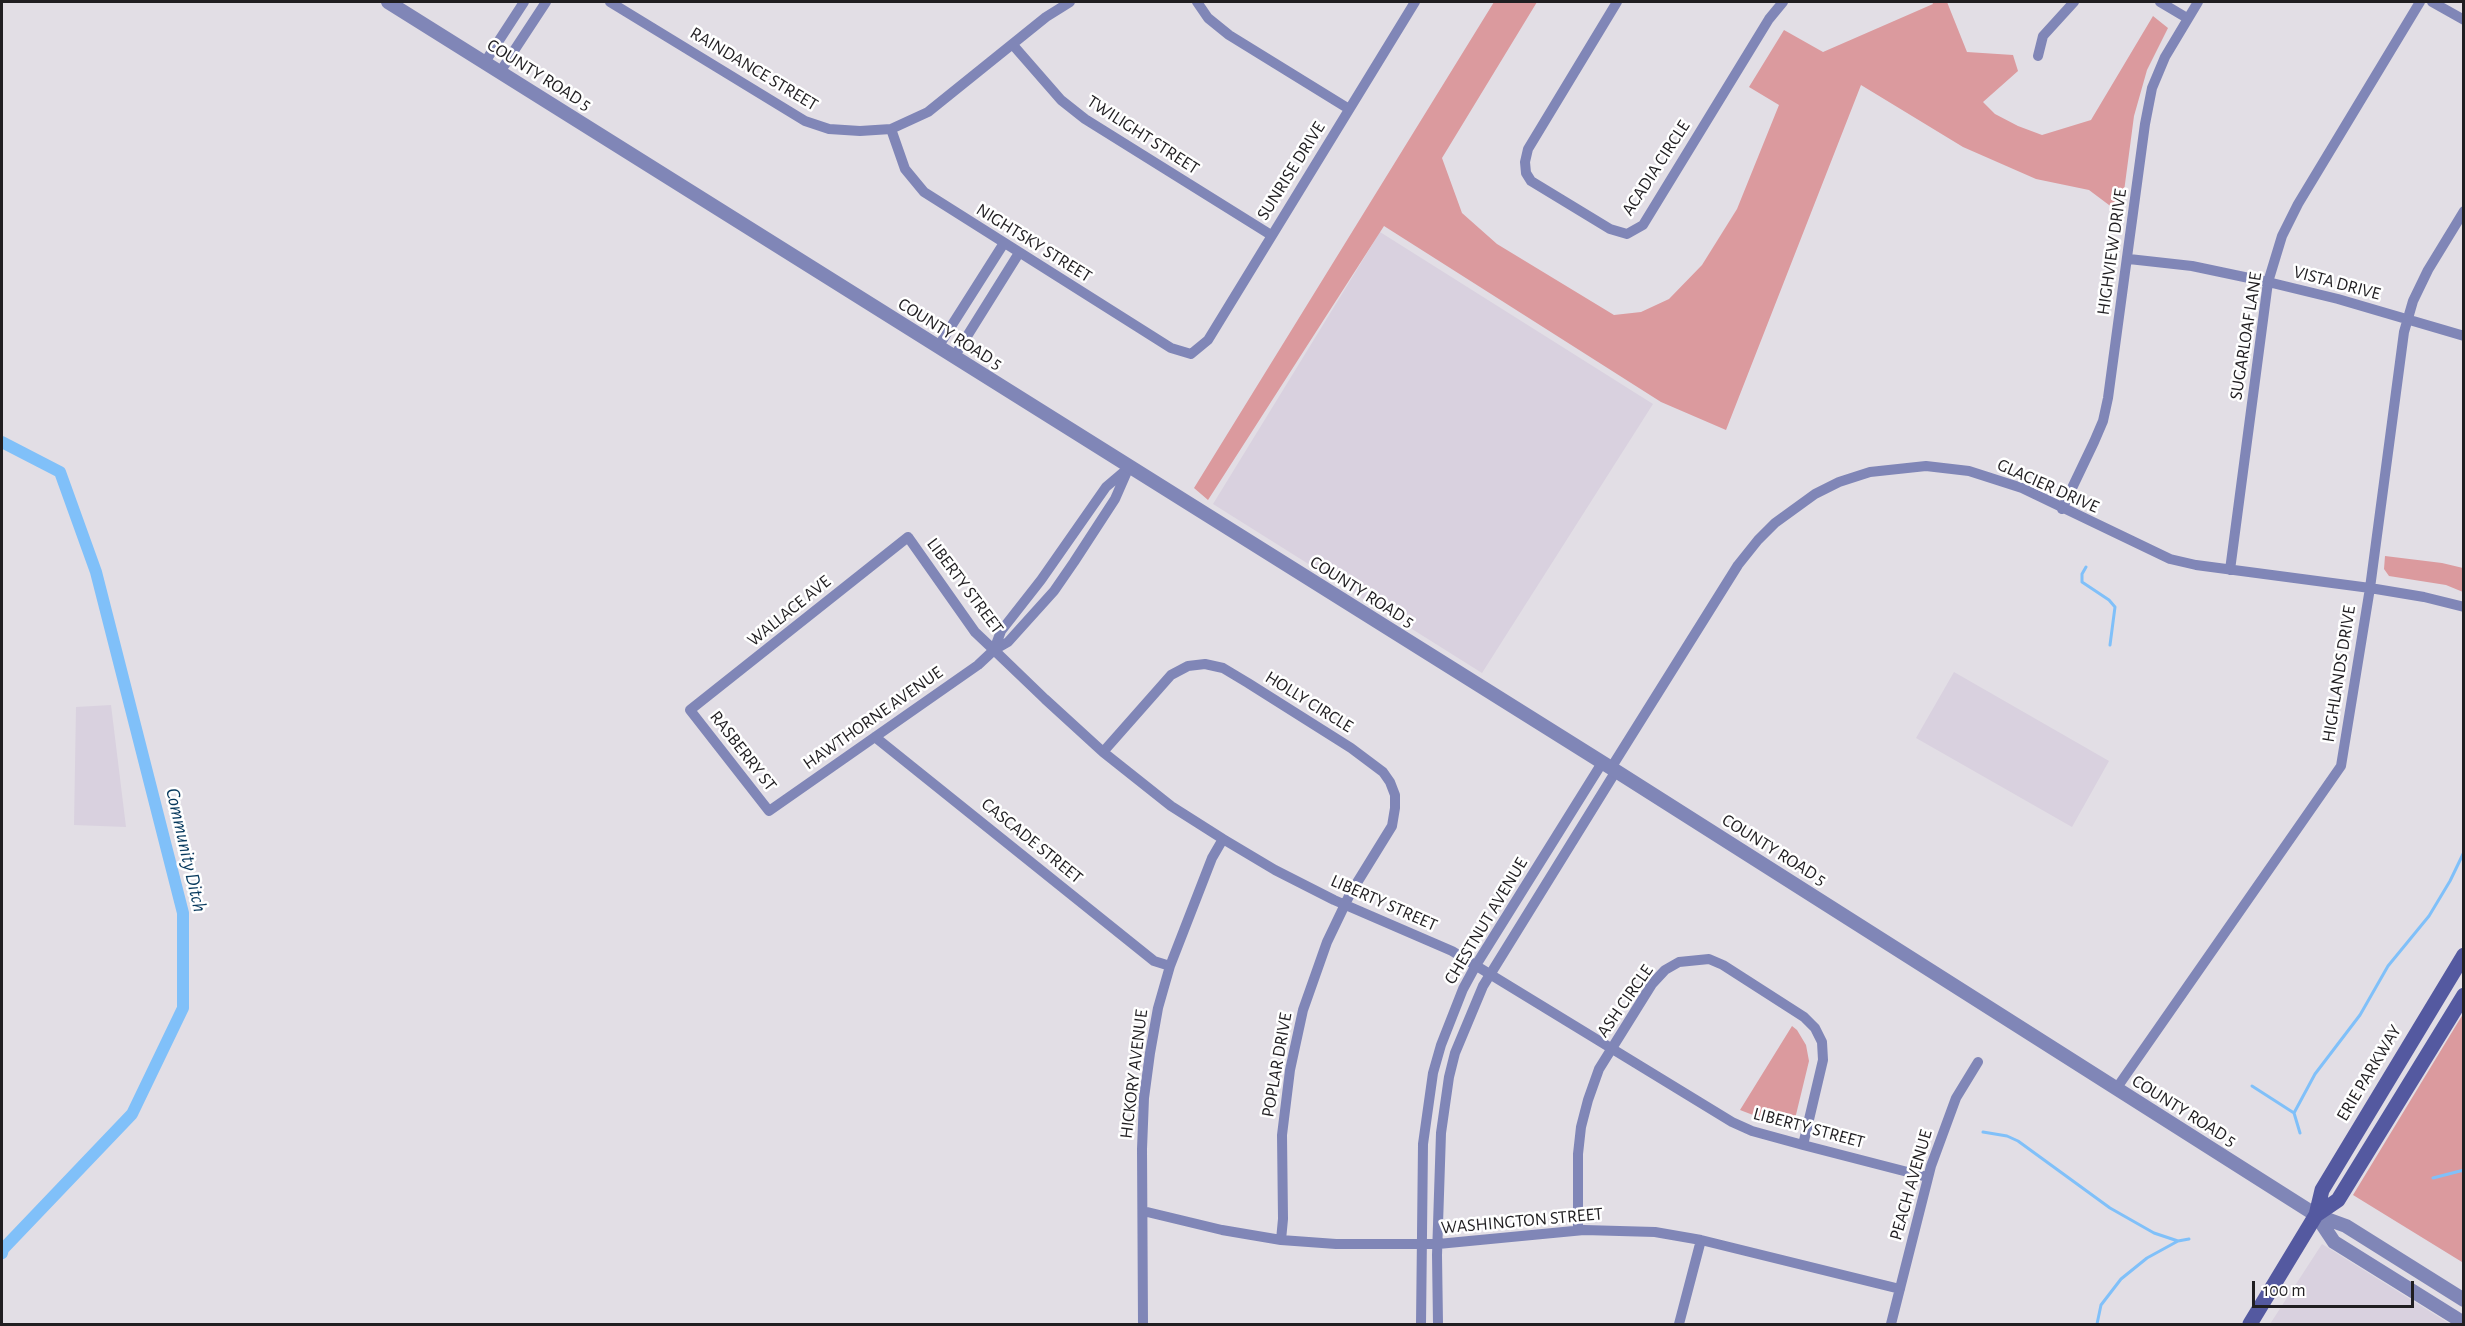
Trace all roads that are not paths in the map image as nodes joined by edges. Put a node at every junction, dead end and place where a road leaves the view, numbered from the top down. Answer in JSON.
{"nodes":[{"id":1,"x":388,"y":2,"type":"edge"},
{"id":2,"x":524,"y":2,"type":"edge"},
{"id":3,"x":546,"y":2,"type":"edge"},
{"id":4,"x":610,"y":2,"type":"edge"},
{"id":5,"x":1070,"y":2,"type":"edge"},
{"id":6,"x":1197,"y":2,"type":"edge"},
{"id":7,"x":1415,"y":2,"type":"edge"},
{"id":8,"x":1617,"y":2,"type":"edge"},
{"id":9,"x":1783,"y":2,"type":"edge"},
{"id":10,"x":2074,"y":2,"type":"edge"},
{"id":11,"x":2160,"y":2,"type":"edge"},
{"id":12,"x":2198,"y":2,"type":"edge"},
{"id":13,"x":2420,"y":2,"type":"edge"},
{"id":14,"x":2432,"y":2,"type":"edge"},
{"id":15,"x":2187,"y":18,"type":"junction"},
{"id":16,"x":2463,"y":20,"type":"edge"},
{"id":17,"x":1013,"y":45,"type":"junction"},
{"id":18,"x":2038,"y":56,"type":"dead end"},
{"id":19,"x":485,"y":62,"type":"junction"},
{"id":20,"x":500,"y":72,"type":"junction"},
{"id":21,"x":1349,"y":109,"type":"junction"},
{"id":22,"x":891,"y":129,"type":"junction"},
{"id":23,"x":2463,"y":211,"type":"edge"},
{"id":24,"x":1271,"y":235,"type":"junction"},
{"id":25,"x":1004,"y":243,"type":"junction"},
{"id":26,"x":1019,"y":253,"type":"junction"},
{"id":27,"x":2128,"y":259,"type":"junction"},
{"id":28,"x":2268,"y":282,"type":"junction"},
{"id":29,"x":2407,"y":319,"type":"junction"},
{"id":30,"x":2463,"y":336,"type":"edge"},
{"id":31,"x":938,"y":347,"type":"junction"},
{"id":32,"x":1191,"y":354,"type":"joint"},
{"id":33,"x":954,"y":357,"type":"junction"},
{"id":34,"x":1129,"y":467,"type":"junction"},
{"id":35,"x":2061,"y":508,"type":"junction"},
{"id":36,"x":908,"y":537,"type":"joint"},
{"id":37,"x":2230,"y":570,"type":"junction"},
{"id":38,"x":2370,"y":588,"type":"junction"},
{"id":39,"x":2463,"y":607,"type":"edge"},
{"id":40,"x":994,"y":650,"type":"junction"},
{"id":41,"x":690,"y":710,"type":"joint"},
{"id":42,"x":875,"y":737,"type":"junction"},
{"id":43,"x":1103,"y":752,"type":"junction"},
{"id":44,"x":1610,"y":768,"type":"junction"},
{"id":45,"x":769,"y":811,"type":"joint"},
{"id":46,"x":1223,"y":839,"type":"junction"},
{"id":47,"x":1345,"y":905,"type":"junction"},
{"id":48,"x":2463,"y":955,"type":"edge"},
{"id":49,"x":1476,"y":965,"type":"junction"},
{"id":50,"x":1170,"y":966,"type":"junction"},
{"id":51,"x":1491,"y":973,"type":"junction"},
{"id":52,"x":2463,"y":994,"type":"edge"},
{"id":53,"x":1612,"y":1048,"type":"junction"},
{"id":54,"x":1978,"y":1062,"type":"dead end"},
{"id":55,"x":2116,"y":1089,"type":"junction"},
{"id":56,"x":1803,"y":1145,"type":"junction"},
{"id":57,"x":1927,"y":1177,"type":"junction"},
{"id":58,"x":1143,"y":1211,"type":"junction"},
{"id":59,"x":2316,"y":1215,"type":"junction"},
{"id":60,"x":1578,"y":1230,"type":"junction"},
{"id":61,"x":1281,"y":1239,"type":"junction"},
{"id":62,"x":1701,"y":1240,"type":"junction"},
{"id":63,"x":1438,"y":1244,"type":"junction"},
{"id":64,"x":1422,"y":1245,"type":"junction"},
{"id":65,"x":1900,"y":1290,"type":"junction"},
{"id":66,"x":2463,"y":1300,"type":"edge"},
{"id":67,"x":2463,"y":1323,"type":"edge"},
{"id":68,"x":1143,"y":1324,"type":"edge"},
{"id":69,"x":1421,"y":1324,"type":"edge"},
{"id":70,"x":1438,"y":1324,"type":"edge"},
{"id":71,"x":1679,"y":1324,"type":"edge"},
{"id":72,"x":1890,"y":1324,"type":"edge"},
{"id":73,"x":2250,"y":1324,"type":"edge"}],
"edges":[{"from":1,"to":19,"type":"street","name":"COUNTY ROAD 5"},
{"from":2,"to":19,"type":"street"},
{"from":3,"to":20,"type":"street"},
{"from":4,"to":22,"type":"street","name":"RAINDANCE STREET"},
{"from":5,"to":17,"type":"street"},
{"from":6,"to":21,"type":"street"},
{"from":7,"to":21,"type":"street","name":"SUNRISE DRIVE"},
{"from":8,"to":9,"type":"street","name":"ACADIA CIRCLE"},
{"from":10,"to":18,"type":"street"},
{"from":11,"to":15,"type":"street"},
{"from":12,"to":15,"type":"street","name":"HIGHVIEW DRIVE"},
{"from":13,"to":28,"type":"street","name":"SUGARLOAF LANE"},
{"from":14,"to":16,"type":"street"},
{"from":15,"to":27,"type":"street","name":"HIGHVIEW DRIVE"},
{"from":17,"to":22,"type":"street"},
{"from":17,"to":24,"type":"street","name":"TWILIGHT STREET"},
{"from":19,"to":20,"type":"street","name":"COUNTY ROAD 5"},
{"from":20,"to":31,"type":"street","name":"COUNTY ROAD 5"},
{"from":21,"to":24,"type":"street","name":"SUNRISE DRIVE"},
{"from":22,"to":25,"type":"street","name":"NIGHTSKY STREET"},
{"from":23,"to":29,"type":"street","name":"HIGHLANDS DRIVE"},
{"from":24,"to":32,"type":"street","name":"SUNRISE DRIVE"},
{"from":25,"to":26,"type":"street","name":"NIGHTSKY STREET"},
{"from":25,"to":31,"type":"street"},
{"from":26,"to":32,"type":"street","name":"NIGHTSKY STREET"},
{"from":26,"to":33,"type":"street"},
{"from":27,"to":28,"type":"street","name":"VISTA DRIVE"},
{"from":27,"to":35,"type":"street","name":"HIGHVIEW DRIVE"},
{"from":28,"to":29,"type":"street","name":"VISTA DRIVE"},
{"from":28,"to":37,"type":"street","name":"SUGARLOAF LANE"},
{"from":29,"to":30,"type":"street","name":"VISTA DRIVE"},
{"from":29,"to":38,"type":"street","name":"HIGHLANDS DRIVE"},
{"from":31,"to":33,"type":"street","name":"COUNTY ROAD 5"},
{"from":33,"to":34,"type":"street","name":"COUNTY ROAD 5"},
{"from":34,"to":40,"type":"street","name":"HAWTHORNE AVENUE"},
{"from":34,"to":40,"type":"street","name":"HAWTHORNE AVENUE"},
{"from":34,"to":44,"type":"street","name":"COUNTY ROAD 5"},
{"from":35,"to":37,"type":"street","name":"GLACIER DRIVE"},
{"from":35,"to":44,"type":"street","name":"GLACIER DRIVE"},
{"from":36,"to":40,"type":"street","name":"LIBERTY STREET"},
{"from":36,"to":41,"type":"street","name":"WALLACE AVE"},
{"from":37,"to":38,"type":"street","name":"GLACIER DRIVE"},
{"from":38,"to":39,"type":"street","name":"GLACIER DRIVE"},
{"from":38,"to":55,"type":"street","name":"HIGHLANDS DRIVE"},
{"from":40,"to":42,"type":"street","name":"HAWTHORNE AVENUE"},
{"from":40,"to":43,"type":"street","name":"LIBERTY STREET"},
{"from":41,"to":45,"type":"street","name":"RASBERRY ST"},
{"from":42,"to":45,"type":"street","name":"HAWTHORNE AVENUE"},
{"from":42,"to":50,"type":"street","name":"CASCADE STREET"},
{"from":43,"to":46,"type":"street","name":"LIBERTY STREET"},
{"from":43,"to":47,"type":"street","name":"HOLLY CIRCLE"},
{"from":44,"to":49,"type":"street","name":"CHESTNUT AVENUE"},
{"from":44,"to":51,"type":"street","name":"CHESTNUT AVENUE"},
{"from":44,"to":55,"type":"street","name":"COUNTY ROAD 5"},
{"from":46,"to":47,"type":"street","name":"LIBERTY STREET"},
{"from":46,"to":50,"type":"street","name":"HICKORY AVENUE"},
{"from":47,"to":49,"type":"street","name":"LIBERTY STREET"},
{"from":47,"to":61,"type":"street","name":"POPLAR DRIVE"},
{"from":48,"to":59,"type":"main road","name":"ERIE PARKWAY"},
{"from":49,"to":51,"type":"street","name":"LIBERTY STREET"},
{"from":49,"to":64,"type":"street","name":"CHESTNUT AVENUE"},
{"from":50,"to":58,"type":"street","name":"HICKORY AVENUE"},
{"from":51,"to":53,"type":"street","name":"LIBERTY STREET"},
{"from":51,"to":63,"type":"street","name":"CHESTNUT AVENUE"},
{"from":52,"to":59,"type":"main road","name":"ERIE PARKWAY"},
{"from":53,"to":56,"type":"street","name":"LIBERTY STREET"},
{"from":53,"to":56,"type":"street","name":"ASH CIRCLE"},
{"from":53,"to":60,"type":"street","name":"ASH CIRCLE"},
{"from":54,"to":57,"type":"street","name":"PEACH AVENUE"},
{"from":55,"to":59,"type":"street","name":"COUNTY ROAD 5"},
{"from":56,"to":57,"type":"street","name":"LIBERTY STREET"},
{"from":57,"to":65,"type":"street","name":"PEACH AVENUE"},
{"from":58,"to":61,"type":"street","name":"WASHINGTON STREET"},
{"from":58,"to":68,"type":"street","name":"HICKORY AVENUE"},
{"from":59,"to":66,"type":"street","name":"COUNTY ROAD 5"},
{"from":59,"to":67,"type":"street","name":"COUNTY ROAD 5"},
{"from":59,"to":73,"type":"main road","name":"ERIE PARKWAY"},
{"from":60,"to":62,"type":"street","name":"WASHINGTON STREET"},
{"from":60,"to":63,"type":"street","name":"WASHINGTON STREET"},
{"from":61,"to":64,"type":"street","name":"WASHINGTON STREET"},
{"from":62,"to":65,"type":"street","name":"WASHINGTON STREET"},
{"from":62,"to":71,"type":"street"},
{"from":63,"to":64,"type":"street","name":"WASHINGTON STREET"},
{"from":63,"to":70,"type":"street","name":"CHESTNUT AVENUE"},
{"from":64,"to":69,"type":"street","name":"CHESTNUT AVENUE"},
{"from":65,"to":72,"type":"street","name":"PEACH AVENUE"}]}
